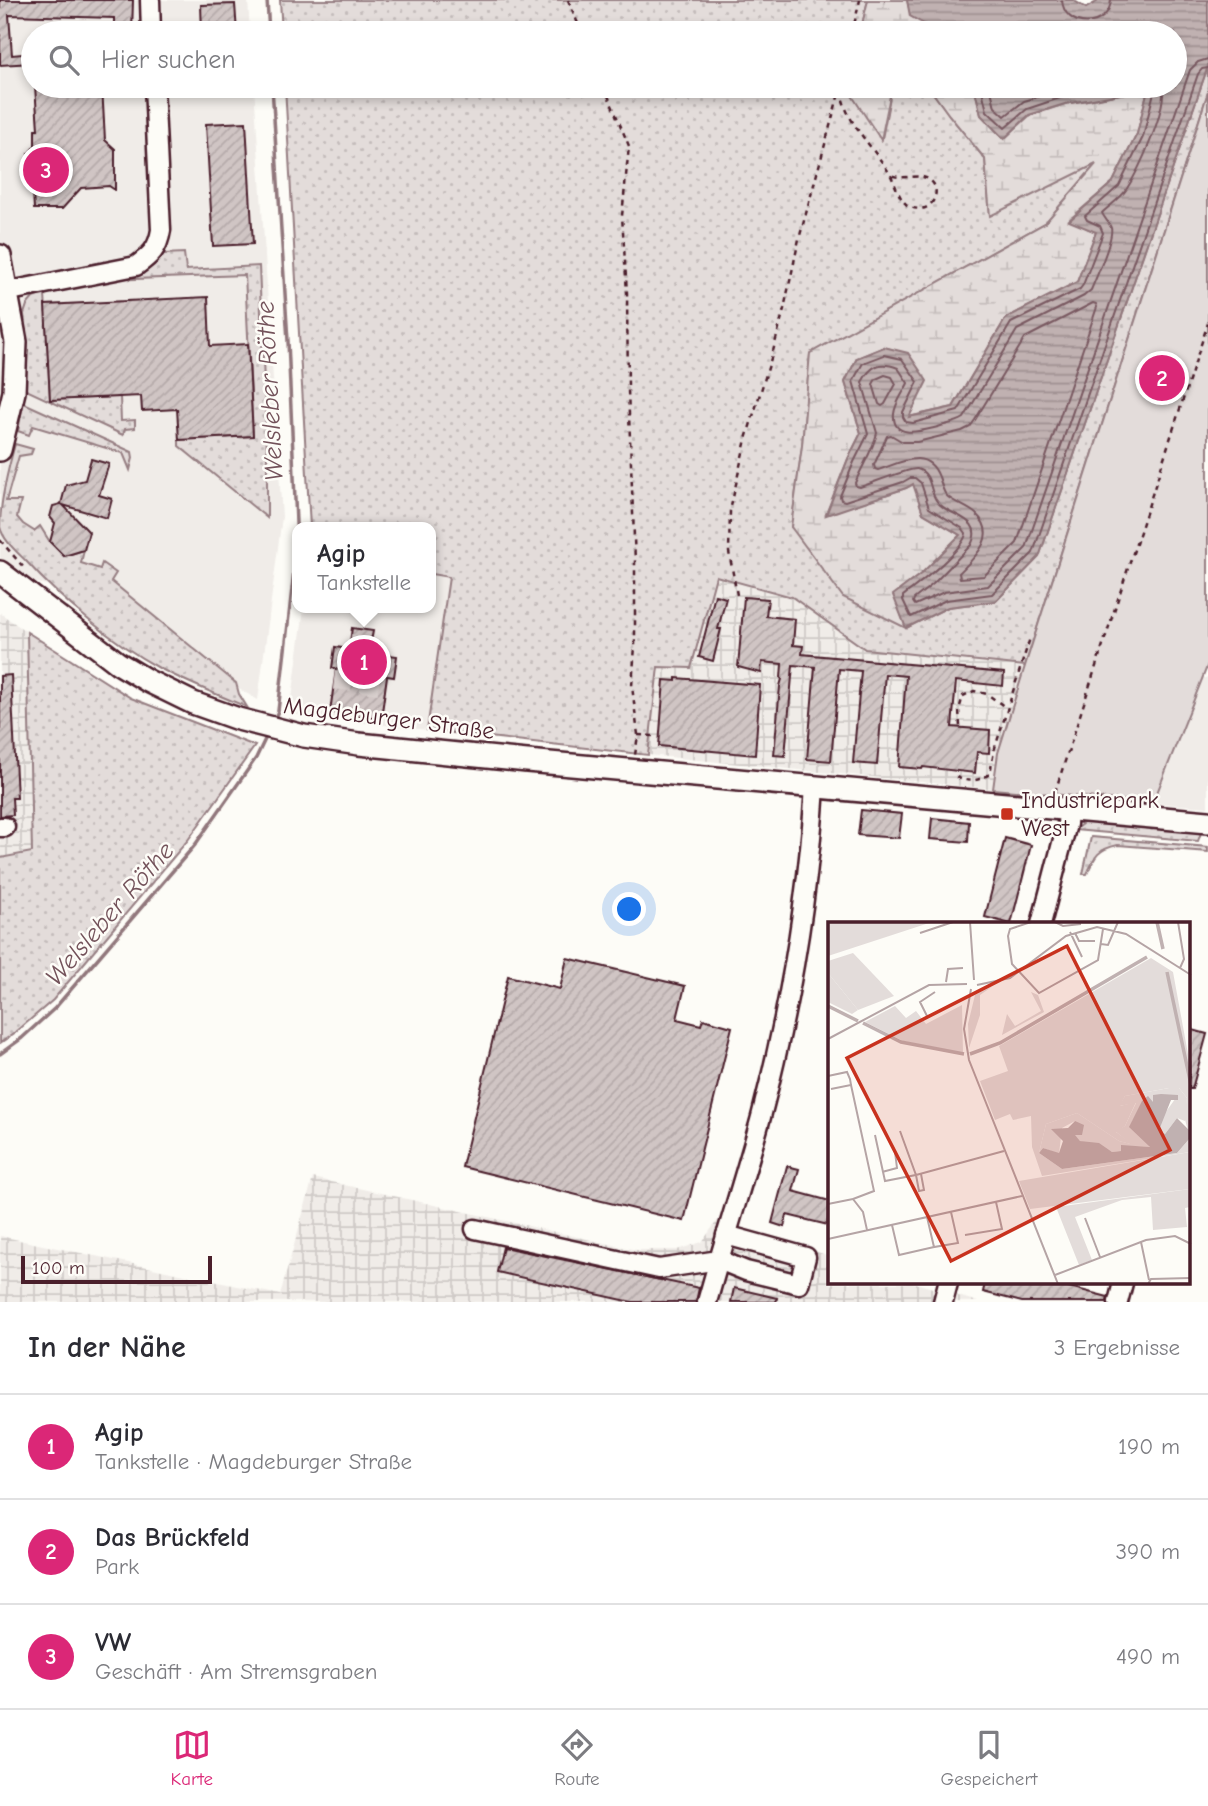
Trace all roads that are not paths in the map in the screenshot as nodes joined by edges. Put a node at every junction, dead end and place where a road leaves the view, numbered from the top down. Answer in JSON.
{"nodes":[{"id":1,"x":150,"y":0,"type":"edge"},
{"id":2,"x":151,"y":21,"type":"edge"},
{"id":3,"x":155,"y":98,"type":"edge"},
{"id":4,"x":0,"y":256,"type":"edge"},
{"id":5,"x":4,"y":293,"type":"edge"},
{"id":6,"x":0,"y":450,"type":"edge"},
{"id":7,"x":0,"y":572,"type":"edge"},
{"id":8,"x":815,"y":787,"type":"junction"},
{"id":9,"x":1060,"y":808,"type":"junction"},
{"id":10,"x":1208,"y":822,"type":"edge"},
{"id":11,"x":1042,"y":922,"type":"edge"},
{"id":12,"x":475,"y":1229,"type":"dead end"},
{"id":13,"x":726,"y":1236,"type":"junction"},
{"id":14,"x":719,"y":1260,"type":"junction"},
{"id":15,"x":948,"y":1284,"type":"edge"},
{"id":16,"x":1123,"y":1284,"type":"edge"},
{"id":17,"x":706,"y":1302,"type":"edge"},
{"id":18,"x":943,"y":1302,"type":"edge"},
{"id":19,"x":1118,"y":1302,"type":"edge"}],
"edges":[{"from":1,"to":2,"type":"street"},
{"from":3,"to":5,"type":"street"},
{"from":4,"to":5,"type":"main road"},
{"from":5,"to":6,"type":"main road"},
{"from":7,"to":8,"type":"main road","name":"Magdeburger Straße"},
{"from":8,"to":9,"type":"main road","name":"Magdeburger Straße"},
{"from":8,"to":13,"type":"street"},
{"from":9,"to":10,"type":"main road","name":"Magdeburger Straße"},
{"from":9,"to":11,"type":"street"},
{"from":12,"to":14,"type":"street"},
{"from":13,"to":14,"type":"street"},
{"from":13,"to":14,"type":"street"},
{"from":14,"to":17,"type":"street"},
{"from":15,"to":18,"type":"street"},
{"from":16,"to":19,"type":"street"}]}
